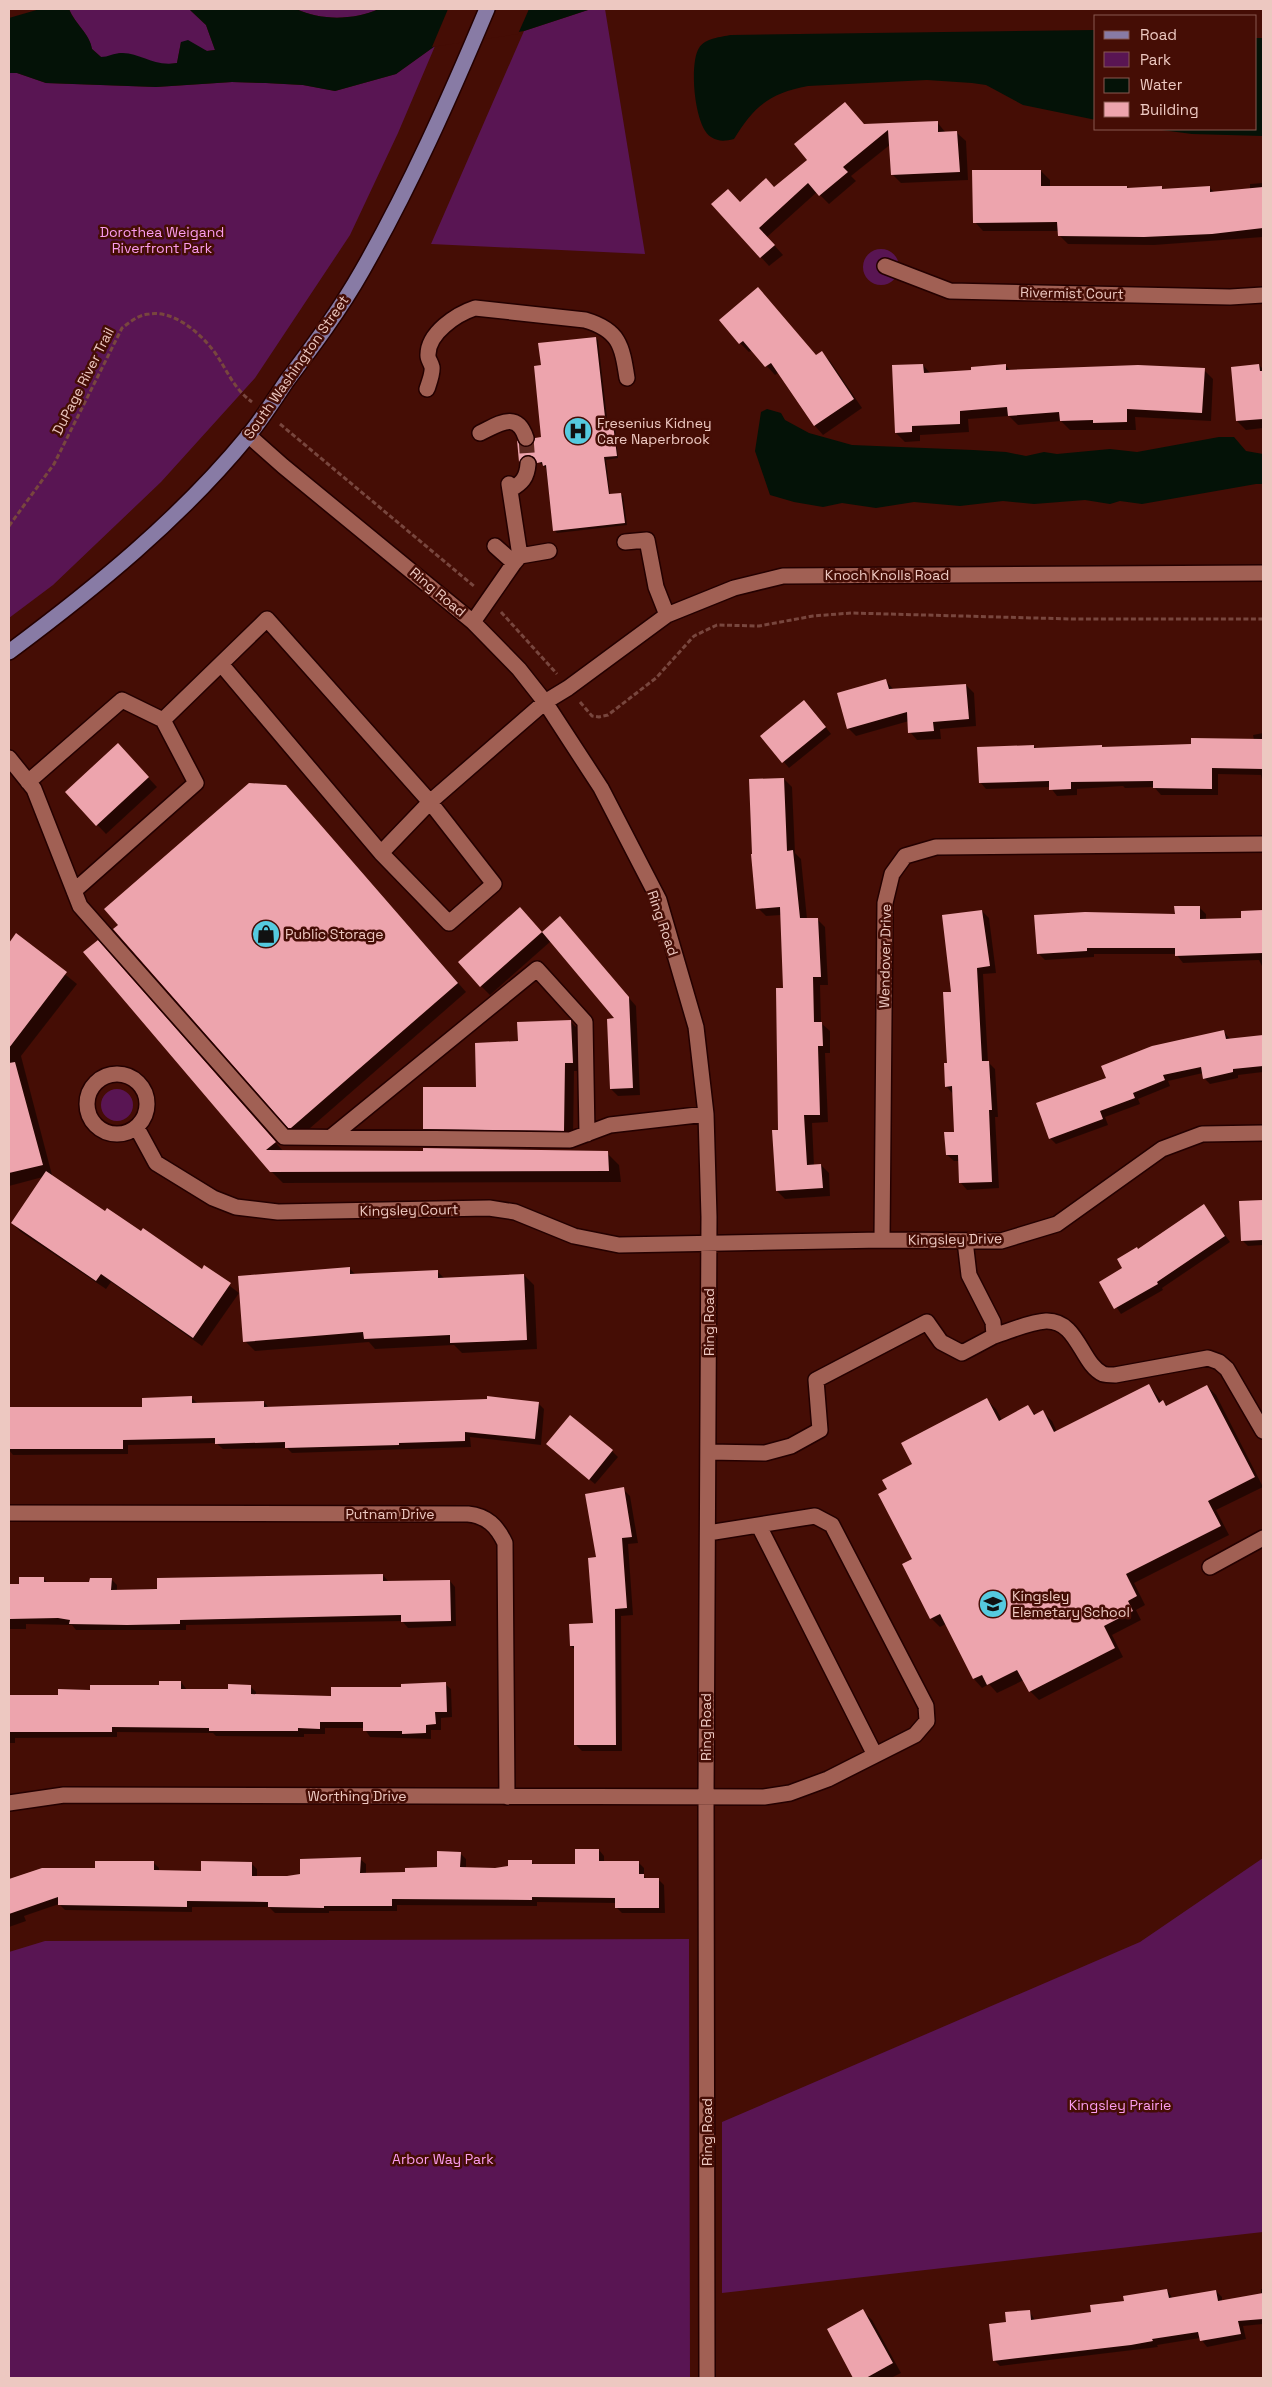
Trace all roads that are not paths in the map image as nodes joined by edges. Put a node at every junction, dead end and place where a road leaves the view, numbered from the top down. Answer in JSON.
{"nodes":[{"id":1,"x":487,"y":9,"type":"edge"},
{"id":2,"x":885,"y":266,"type":"dead end"},
{"id":3,"x":1263,"y":295,"type":"edge"},
{"id":4,"x":627,"y":378,"type":"dead end"},
{"id":5,"x":427,"y":389,"type":"dead end"},
{"id":6,"x":480,"y":433,"type":"dead end"},
{"id":7,"x":248,"y":435,"type":"junction"},
{"id":8,"x":526,"y":438,"type":"tunnel mouth"},
{"id":9,"x":528,"y":464,"type":"tunnel mouth"},
{"id":10,"x":625,"y":542,"type":"dead end"},
{"id":11,"x":495,"y":546,"type":"dead end"},
{"id":12,"x":549,"y":551,"type":"dead end"},
{"id":13,"x":517,"y":560,"type":"junction"},
{"id":14,"x":1263,"y":573,"type":"edge"},
{"id":15,"x":668,"y":615,"type":"junction"},
{"id":16,"x":473,"y":622,"type":"junction"},
{"id":17,"x":9,"y":652,"type":"edge"},
{"id":18,"x":221,"y":664,"type":"junction"},
{"id":19,"x":545,"y":702,"type":"junction"},
{"id":20,"x":163,"y":720,"type":"junction"},
{"id":21,"x":9,"y":758,"type":"edge"},
{"id":22,"x":28,"y":782,"type":"junction"},
{"id":23,"x":430,"y":802,"type":"junction"},
{"id":24,"x":1263,"y":844,"type":"edge"},
{"id":25,"x":381,"y":853,"type":"junction"},
{"id":26,"x":74,"y":892,"type":"junction"},
{"id":27,"x":706,"y":1114,"type":"junction"},
{"id":28,"x":137,"y":1128,"type":"junction"},
{"id":29,"x":1263,"y":1132,"type":"edge"},
{"id":30,"x":587,"y":1134,"type":"junction"},
{"id":31,"x":331,"y":1137,"type":"junction"},
{"id":32,"x":882,"y":1240,"type":"junction"},
{"id":33,"x":965,"y":1241,"type":"junction"},
{"id":34,"x":709,"y":1245,"type":"junction"},
{"id":35,"x":994,"y":1336,"type":"junction"},
{"id":36,"x":1263,"y":1431,"type":"edge"},
{"id":37,"x":708,"y":1452,"type":"junction"},
{"id":38,"x":9,"y":1513,"type":"edge"},
{"id":39,"x":758,"y":1526,"type":"junction"},
{"id":40,"x":708,"y":1533,"type":"junction"},
{"id":41,"x":1263,"y":1538,"type":"edge"},
{"id":42,"x":1210,"y":1567,"type":"dead end"},
{"id":43,"x":875,"y":1755,"type":"junction"},
{"id":44,"x":706,"y":1796,"type":"junction"},
{"id":45,"x":507,"y":1797,"type":"junction"},
{"id":46,"x":9,"y":1803,"type":"edge"},
{"id":47,"x":707,"y":2378,"type":"edge"}],
"edges":[{"from":1,"to":7,"type":"main road","name":"South Washington Street"},
{"from":2,"to":3,"type":"street","name":"Rivermist Court"},
{"from":4,"to":5,"type":"street"},
{"from":6,"to":8,"type":"street"},
{"from":7,"to":16,"type":"street","name":"Ring Road"},
{"from":7,"to":17,"type":"main road","name":"South Washington Street"},
{"from":9,"to":13,"type":"street"},
{"from":10,"to":15,"type":"street"},
{"from":11,"to":13,"type":"street"},
{"from":12,"to":13,"type":"street"},
{"from":13,"to":16,"type":"street"},
{"from":14,"to":15,"type":"street","name":"Knoch Knolls Road"},
{"from":15,"to":19,"type":"street","name":"Knoch Knolls Road"},
{"from":16,"to":19,"type":"street","name":"Ring Road"},
{"from":18,"to":20,"type":"street"},
{"from":18,"to":23,"type":"street"},
{"from":18,"to":25,"type":"street"},
{"from":19,"to":23,"type":"street","name":"Knoch Knolls Road"},
{"from":19,"to":27,"type":"street","name":"Ring Road"},
{"from":20,"to":22,"type":"street"},
{"from":20,"to":26,"type":"street"},
{"from":21,"to":22,"type":"street"},
{"from":22,"to":26,"type":"street"},
{"from":23,"to":25,"type":"street","name":"Knoch Knolls Road"},
{"from":23,"to":25,"type":"street"},
{"from":24,"to":32,"type":"street","name":"Wendover Drive"},
{"from":26,"to":31,"type":"street"},
{"from":27,"to":30,"type":"street"},
{"from":27,"to":34,"type":"street","name":"Ring Road"},
{"from":28,"to":28,"type":"street"},
{"from":28,"to":34,"type":"street","name":"Kingsley Court"},
{"from":29,"to":33,"type":"street","name":"Kingsley Drive"},
{"from":30,"to":31,"type":"street"},
{"from":30,"to":31,"type":"street"},
{"from":32,"to":33,"type":"street","name":"Kingsley Drive"},
{"from":32,"to":34,"type":"street","name":"Kingsley Drive"},
{"from":33,"to":35,"type":"street"},
{"from":34,"to":37,"type":"street","name":"Ring Road"},
{"from":35,"to":36,"type":"street"},
{"from":35,"to":37,"type":"street"},
{"from":37,"to":40,"type":"street","name":"Ring Road"},
{"from":38,"to":45,"type":"street","name":"Putnam Drive"},
{"from":39,"to":40,"type":"street","name":"Worthing Drive"},
{"from":39,"to":43,"type":"street"},
{"from":39,"to":43,"type":"street","name":"Worthing Drive"},
{"from":40,"to":44,"type":"street","name":"Ring Road"},
{"from":41,"to":42,"type":"street"},
{"from":43,"to":44,"type":"street","name":"Worthing Drive"},
{"from":44,"to":45,"type":"street","name":"Worthing Drive"},
{"from":44,"to":47,"type":"street","name":"Ring Road"},
{"from":45,"to":46,"type":"street","name":"Worthing Drive"}]}
